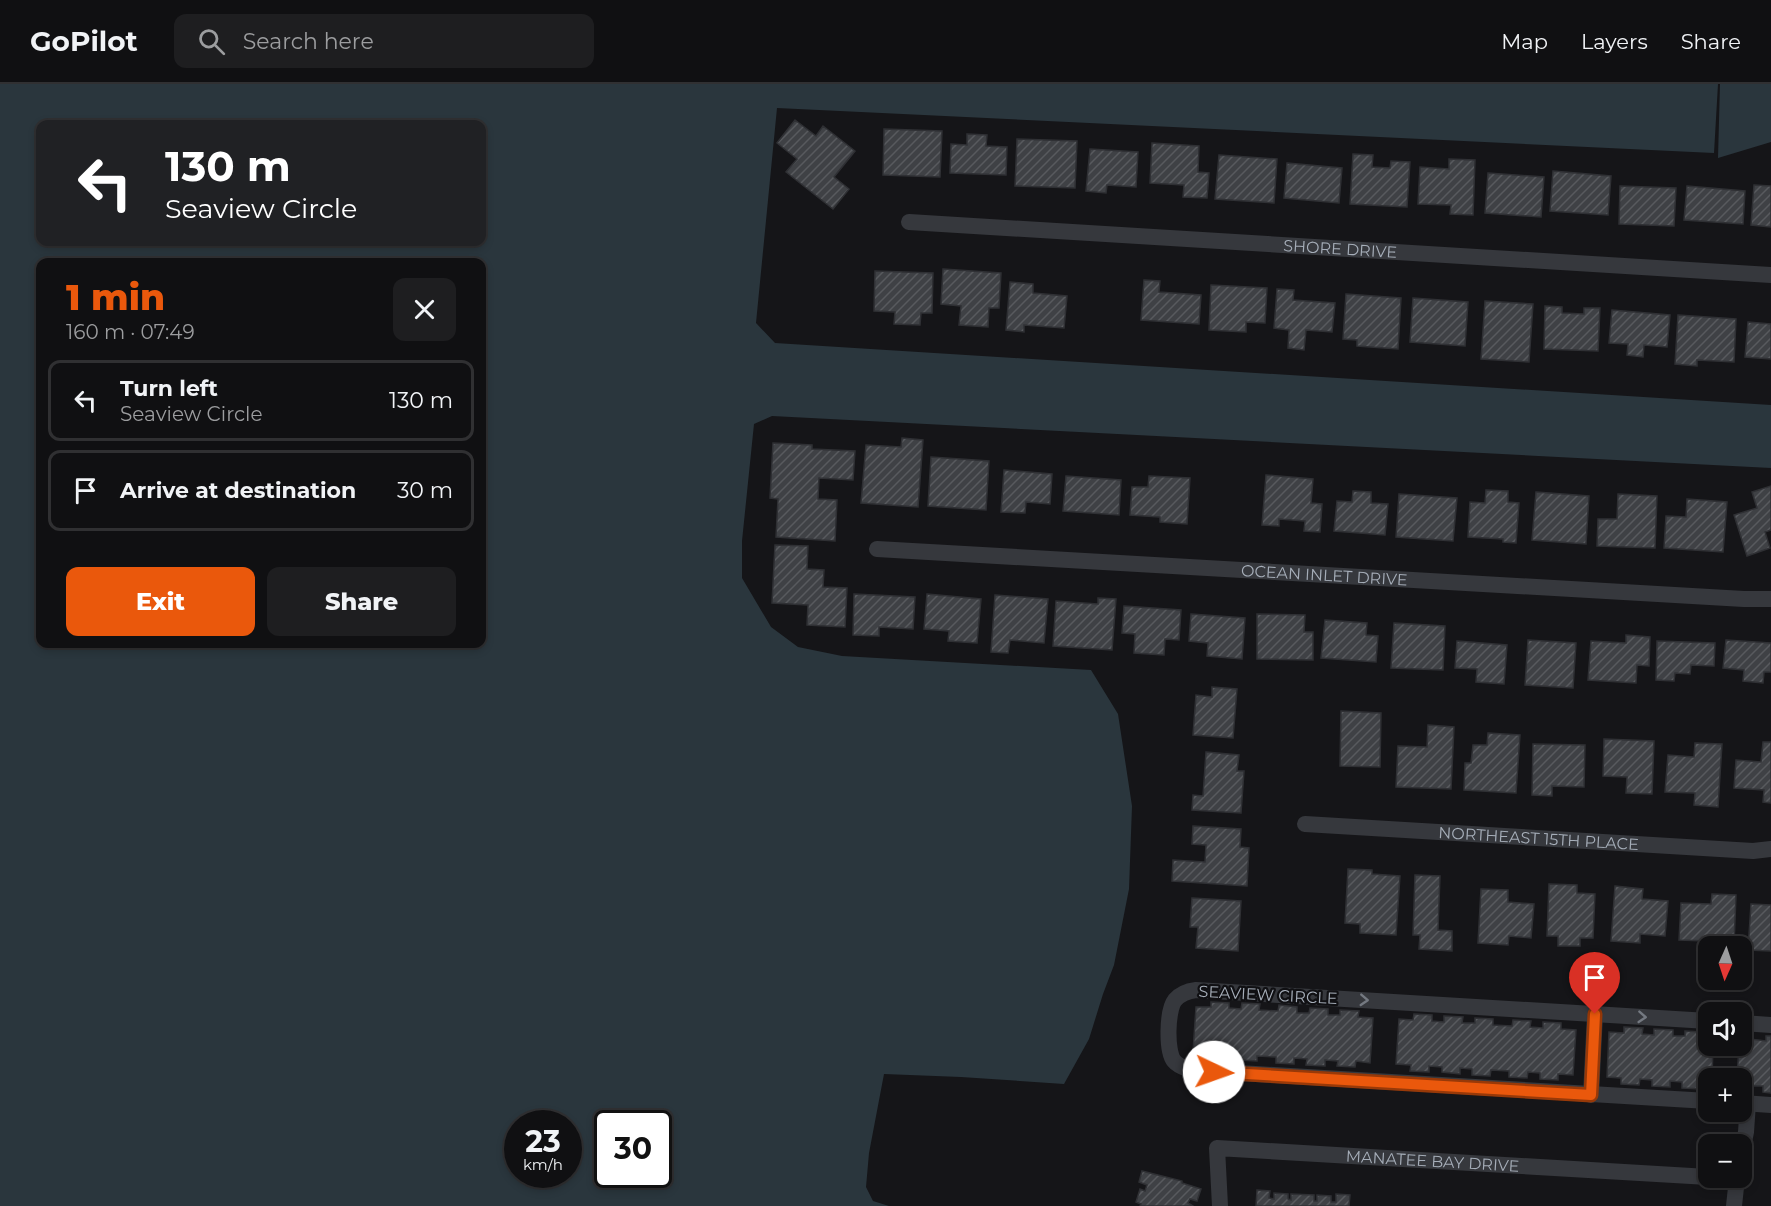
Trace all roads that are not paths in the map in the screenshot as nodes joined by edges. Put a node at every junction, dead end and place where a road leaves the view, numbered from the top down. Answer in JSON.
{"nodes":[{"id":1,"x":909,"y":222,"type":"dead end"},
{"id":2,"x":1771,"y":275,"type":"edge"},
{"id":3,"x":877,"y":549,"type":"dead end"},
{"id":4,"x":1771,"y":599,"type":"edge"},
{"id":5,"x":1305,"y":824,"type":"dead end"},
{"id":6,"x":1771,"y":849,"type":"edge"},
{"id":7,"x":1595,"y":1014,"type":"junction"},
{"id":8,"x":1698,"y":1020,"type":"edge"},
{"id":9,"x":1752,"y":1024,"type":"edge"},
{"id":10,"x":1771,"y":1025,"type":"edge"},
{"id":11,"x":1591,"y":1095,"type":"junction"},
{"id":12,"x":1698,"y":1100,"type":"edge"},
{"id":13,"x":1752,"y":1104,"type":"edge"},
{"id":14,"x":1771,"y":1105,"type":"edge"},
{"id":15,"x":1698,"y":1176,"type":"edge"},
{"id":16,"x":1736,"y":1188,"type":"edge"},
{"id":17,"x":1220,"y":1206,"type":"edge"},
{"id":18,"x":1734,"y":1206,"type":"edge"}],
"edges":[{"from":1,"to":2,"type":"street","name":"SHORE DRIVE"},
{"from":3,"to":4,"type":"street","name":"OCEAN INLET DRIVE"},
{"from":5,"to":6,"type":"street","name":"NORTHEAST 15TH PLACE"},
{"from":7,"to":8,"type":"street","name":"SEAVIEW CIRCLE","one_way":true},
{"from":7,"to":11,"type":"street"},
{"from":11,"to":7,"type":"street","name":"SEAVIEW CIRCLE","one_way":true},
{"from":9,"to":10,"type":"street"},
{"from":11,"to":12,"type":"street","name":"SEAVIEW CIRCLE"},
{"from":13,"to":14,"type":"street"},
{"from":15,"to":17,"type":"street","name":"MANATEE BAY DRIVE"},
{"from":16,"to":18,"type":"street"}]}
